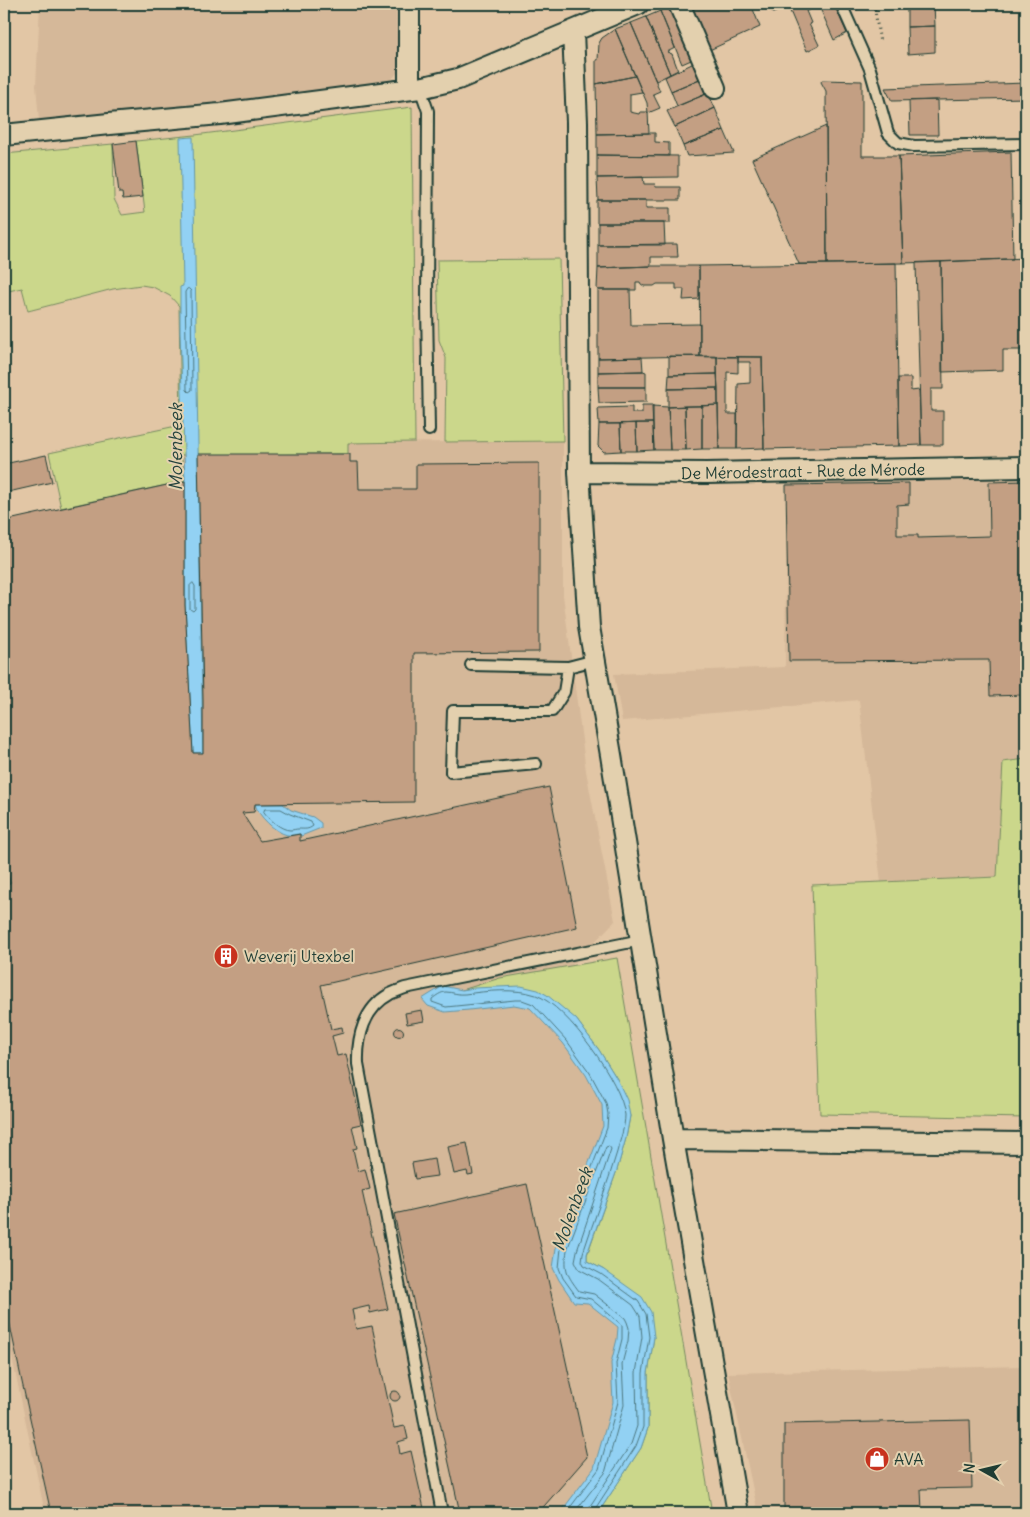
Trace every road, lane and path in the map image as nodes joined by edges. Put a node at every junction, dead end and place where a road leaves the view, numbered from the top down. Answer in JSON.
{"nodes":[{"id":1,"x":408,"y":4,"type":"edge"},
{"id":2,"x":638,"y":4,"type":"edge"},
{"id":3,"x":679,"y":4,"type":"edge"},
{"id":4,"x":841,"y":4,"type":"edge"},
{"id":5,"x":874,"y":4,"type":"edge"},
{"id":6,"x":573,"y":32,"type":"junction"},
{"id":7,"x":880,"y":43,"type":"dead end"},
{"id":8,"x":715,"y":88,"type":"dead end"},
{"id":9,"x":415,"y":89,"type":"junction"},
{"id":10,"x":4,"y":135,"type":"edge"},
{"id":11,"x":1026,"y":144,"type":"edge"},
{"id":12,"x":429,"y":430,"type":"dead end"},
{"id":13,"x":1026,"y":467,"type":"edge"},
{"id":14,"x":579,"y":472,"type":"junction"},
{"id":15,"x":595,"y":660,"type":"junction"},
{"id":16,"x":471,"y":665,"type":"dead end"},
{"id":17,"x":568,"y":667,"type":"junction"},
{"id":18,"x":536,"y":764,"type":"dead end"},
{"id":19,"x":641,"y":940,"type":"junction"},
{"id":20,"x":673,"y":1138,"type":"junction"},
{"id":21,"x":1026,"y":1143,"type":"edge"},
{"id":22,"x":442,"y":1513,"type":"edge"},
{"id":23,"x":738,"y":1513,"type":"edge"}],
"edges":[{"from":1,"to":9,"type":"street"},
{"from":2,"to":6,"type":"street"},
{"from":3,"to":8,"type":"street"},
{"from":4,"to":11,"type":"lane"},
{"from":5,"to":7,"type":"path"},
{"from":6,"to":9,"type":"street"},
{"from":6,"to":14,"type":"street"},
{"from":9,"to":10,"type":"street"},
{"from":9,"to":12,"type":"lane"},
{"from":13,"to":14,"type":"street","name":"De Mérodestraat - Rue de Mérode"},
{"from":14,"to":15,"type":"street"},
{"from":15,"to":17,"type":"lane"},
{"from":15,"to":19,"type":"street"},
{"from":16,"to":17,"type":"lane"},
{"from":17,"to":18,"type":"lane"},
{"from":19,"to":20,"type":"street"},
{"from":19,"to":22,"type":"lane"},
{"from":20,"to":21,"type":"street"},
{"from":20,"to":23,"type":"street"}]}
